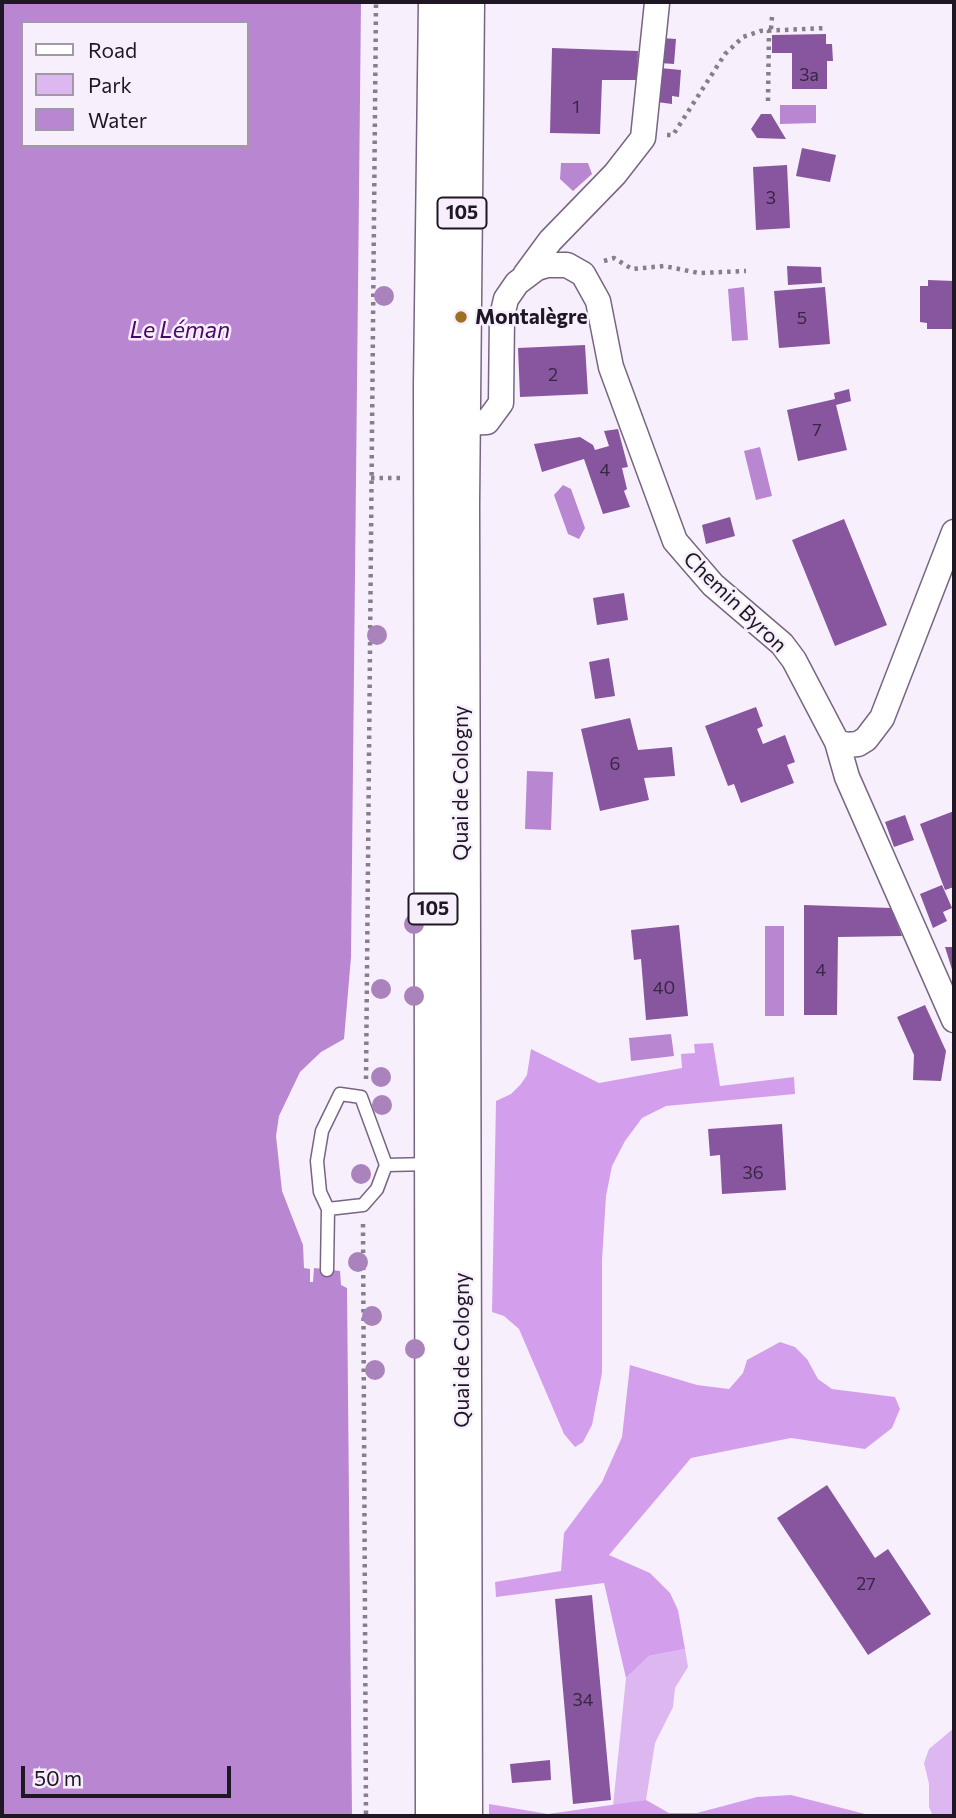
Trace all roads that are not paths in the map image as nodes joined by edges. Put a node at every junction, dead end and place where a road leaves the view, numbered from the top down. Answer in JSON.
{"nodes":[{"id":1,"x":438,"y":2,"type":"edge"},
{"id":2,"x":465,"y":2,"type":"edge"},
{"id":3,"x":657,"y":3,"type":"edge"},
{"id":4,"x":525,"y":276,"type":"junction"},
{"id":5,"x":447,"y":432,"type":"junction"},
{"id":6,"x":954,"y":532,"type":"edge"},
{"id":7,"x":837,"y":741,"type":"junction"},
{"id":8,"x":954,"y":1020,"type":"edge"},
{"id":9,"x":433,"y":1164,"type":"junction"},
{"id":10,"x":386,"y":1165,"type":"junction"},
{"id":11,"x":328,"y":1209,"type":"junction"},
{"id":12,"x":327,"y":1270,"type":"dead end"},
{"id":13,"x":435,"y":1816,"type":"edge"},
{"id":14,"x":463,"y":1816,"type":"edge"}],
"edges":[{"from":1,"to":5,"type":"main road","name":"Quai de Cologny","number":"105"},
{"from":2,"to":5,"type":"main road","name":"Quai de Cologny","number":"105"},
{"from":3,"to":4,"type":"street"},
{"from":4,"to":5,"type":"street"},
{"from":4,"to":7,"type":"street","name":"Chemin Byron"},
{"from":5,"to":9,"type":"main road","name":"Quai de Cologny","number":"105"},
{"from":5,"to":14,"type":"main road","name":"Quai de Cologny","number":"105"},
{"from":6,"to":7,"type":"street"},
{"from":7,"to":8,"type":"street","name":"Chemin Byron"},
{"from":9,"to":10,"type":"lane"},
{"from":9,"to":13,"type":"main road","name":"Quai de Cologny","number":"105"},
{"from":10,"to":11,"type":"lane"},
{"from":10,"to":11,"type":"lane"},
{"from":11,"to":12,"type":"lane"}]}
